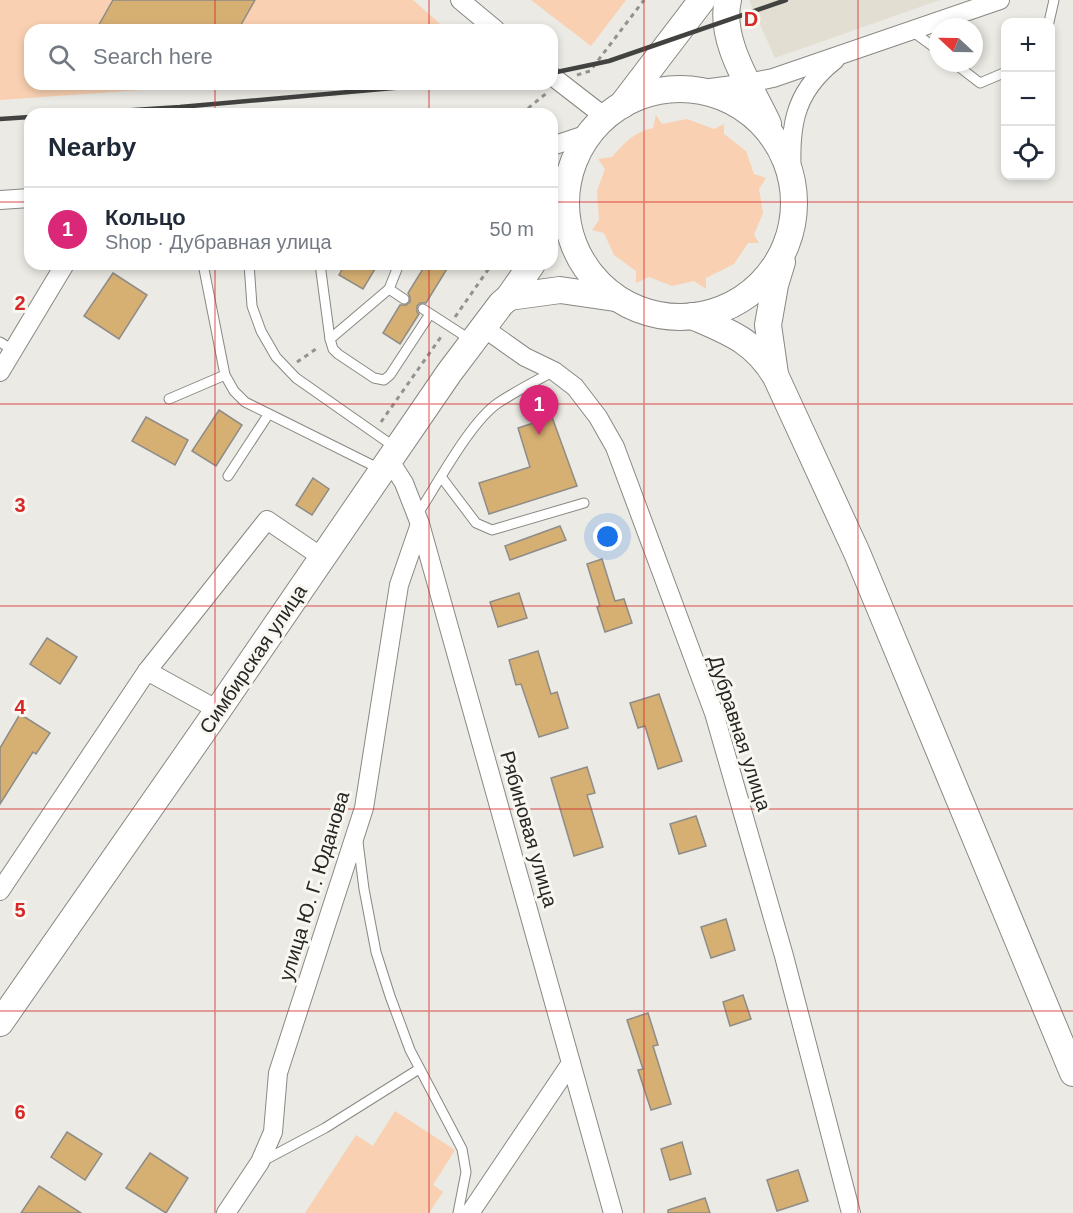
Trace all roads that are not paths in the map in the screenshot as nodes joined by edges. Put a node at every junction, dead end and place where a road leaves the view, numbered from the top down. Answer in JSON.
{"nodes":[{"id":1,"x":460,"y":0,"type":"edge"},
{"id":2,"x":702,"y":0,"type":"edge"},
{"id":3,"x":728,"y":0,"type":"edge"},
{"id":4,"x":1000,"y":0,"type":"edge"},
{"id":5,"x":1054,"y":0,"type":"edge"},
{"id":6,"x":1050,"y":18,"type":"edge"},
{"id":7,"x":489,"y":24,"type":"edge"},
{"id":8,"x":912,"y":30,"type":"junction"},
{"id":9,"x":929,"y":43,"type":"edge"},
{"id":10,"x":732,"y":48,"type":"junction"},
{"id":11,"x":842,"y":55,"type":"junction"},
{"id":12,"x":966,"y":72,"type":"edge"},
{"id":13,"x":1001,"y":74,"type":"edge"},
{"id":14,"x":773,"y":78,"type":"junction"},
{"id":15,"x":558,"y":80,"type":"edge"},
{"id":16,"x":748,"y":83,"type":"junction"},
{"id":17,"x":695,"y":90,"type":"junction"},
{"id":18,"x":606,"y":118,"type":"junction"},
{"id":19,"x":558,"y":143,"type":"edge"},
{"id":20,"x":777,"y":143,"type":"junction"},
{"id":21,"x":792,"y":184,"type":"junction"},
{"id":22,"x":558,"y":194,"type":"edge"},
{"id":23,"x":24,"y":198,"type":"edge"},
{"id":24,"x":0,"y":200,"type":"edge"},
{"id":25,"x":566,"y":207,"type":"junction"},
{"id":26,"x":558,"y":221,"type":"edge"},
{"id":27,"x":790,"y":234,"type":"junction"},
{"id":28,"x":61,"y":270,"type":"edge"},
{"id":29,"x":204,"y":270,"type":"edge"},
{"id":30,"x":249,"y":270,"type":"edge"},
{"id":31,"x":321,"y":270,"type":"edge"},
{"id":32,"x":397,"y":270,"type":"edge"},
{"id":33,"x":528,"y":270,"type":"edge"},
{"id":34,"x":389,"y":289,"type":"junction"},
{"id":35,"x":509,"y":297,"type":"junction"},
{"id":36,"x":404,"y":299,"type":"dead end"},
{"id":37,"x":617,"y":299,"type":"junction"},
{"id":38,"x":692,"y":316,"type":"junction"},
{"id":39,"x":478,"y":335,"type":"junction"},
{"id":40,"x":330,"y":339,"type":"junction"},
{"id":41,"x":7,"y":346,"type":"edge"},
{"id":42,"x":554,"y":371,"type":"junction"},
{"id":43,"x":0,"y":372,"type":"edge"},
{"id":44,"x":225,"y":375,"type":"junction"},
{"id":45,"x":776,"y":377,"type":"junction"},
{"id":46,"x":169,"y":399,"type":"dead end"},
{"id":47,"x":268,"y":415,"type":"junction"},
{"id":48,"x":390,"y":460,"type":"junction"},
{"id":49,"x":228,"y":476,"type":"dead end"},
{"id":50,"x":442,"y":478,"type":"junction"},
{"id":51,"x":584,"y":503,"type":"dead end"},
{"id":52,"x":418,"y":520,"type":"junction"},
{"id":53,"x":323,"y":558,"type":"junction"},
{"id":54,"x":147,"y":671,"type":"junction"},
{"id":55,"x":218,"y":710,"type":"junction"},
{"id":56,"x":357,"y":831,"type":"junction"},
{"id":57,"x":0,"y":891,"type":"edge"},
{"id":58,"x":0,"y":1023,"type":"edge"},
{"id":59,"x":571,"y":1063,"type":"junction"},
{"id":60,"x":419,"y":1069,"type":"junction"},
{"id":61,"x":1073,"y":1073,"type":"edge"},
{"id":62,"x":260,"y":1162,"type":"junction"},
{"id":63,"x":226,"y":1213,"type":"edge"},
{"id":64,"x":458,"y":1213,"type":"edge"},
{"id":65,"x":470,"y":1213,"type":"edge"},
{"id":66,"x":614,"y":1213,"type":"edge"},
{"id":67,"x":851,"y":1213,"type":"edge"}],
"edges":[{"from":1,"to":7,"type":"street"},
{"from":2,"to":18,"type":"main road"},
{"from":3,"to":10,"type":"main road"},
{"from":4,"to":8,"type":"street"},
{"from":5,"to":6,"type":"lane"},
{"from":8,"to":9,"type":"lane"},
{"from":8,"to":11,"type":"street"},
{"from":10,"to":14,"type":"street"},
{"from":10,"to":16,"type":"main road"},
{"from":11,"to":14,"type":"street"},
{"from":11,"to":21,"type":"street"},
{"from":12,"to":13,"type":"lane"},
{"from":14,"to":16,"type":"street"},
{"from":15,"to":18,"type":"street"},
{"from":16,"to":17,"type":"street"},
{"from":16,"to":20,"type":"main road"},
{"from":17,"to":18,"type":"main road"},
{"from":17,"to":20,"type":"main road"},
{"from":18,"to":19,"type":"street"},
{"from":18,"to":25,"type":"main road"},
{"from":20,"to":21,"type":"main road"},
{"from":21,"to":27,"type":"main road"},
{"from":22,"to":25,"type":"street"},
{"from":23,"to":24,"type":"street"},
{"from":25,"to":26,"type":"main road"},
{"from":25,"to":37,"type":"main road"},
{"from":27,"to":38,"type":"main road"},
{"from":27,"to":45,"type":"main road"},
{"from":28,"to":41,"type":"street"},
{"from":29,"to":44,"type":"lane"},
{"from":30,"to":48,"type":"lane"},
{"from":31,"to":40,"type":"lane"},
{"from":32,"to":34,"type":"lane"},
{"from":33,"to":35,"type":"main road","name":"Симбирская улица"},
{"from":34,"to":36,"type":"lane"},
{"from":34,"to":40,"type":"lane"},
{"from":35,"to":37,"type":"main road"},
{"from":35,"to":39,"type":"main road","name":"Симбирская улица"},
{"from":37,"to":38,"type":"main road"},
{"from":38,"to":45,"type":"main road"},
{"from":39,"to":40,"type":"lane"},
{"from":39,"to":42,"type":"street","name":"Дубравная улица"},
{"from":39,"to":48,"type":"main road","name":"Симбирская улица"},
{"from":41,"to":43,"type":"street"},
{"from":42,"to":50,"type":"lane"},
{"from":42,"to":67,"type":"street","name":"Дубравная улица"},
{"from":44,"to":46,"type":"lane"},
{"from":44,"to":47,"type":"lane"},
{"from":45,"to":61,"type":"main road"},
{"from":47,"to":48,"type":"lane"},
{"from":47,"to":49,"type":"lane"},
{"from":48,"to":52,"type":"street","name":"Рябиновая улица"},
{"from":48,"to":53,"type":"main road","name":"Симбирская улица"},
{"from":50,"to":51,"type":"lane"},
{"from":50,"to":52,"type":"lane"},
{"from":52,"to":56,"type":"street","name":"улица Ю. Г. Юданова"},
{"from":52,"to":59,"type":"street","name":"Рябиновая улица"},
{"from":53,"to":54,"type":"street"},
{"from":53,"to":55,"type":"main road","name":"Симбирская улица"},
{"from":54,"to":55,"type":"street"},
{"from":54,"to":57,"type":"street"},
{"from":55,"to":58,"type":"main road","name":"Симбирская улица"},
{"from":56,"to":60,"type":"lane"},
{"from":56,"to":62,"type":"street","name":"улица Ю. Г. Юданова"},
{"from":59,"to":65,"type":"street"},
{"from":59,"to":66,"type":"street","name":"Рябиновая улица"},
{"from":60,"to":62,"type":"lane"},
{"from":60,"to":64,"type":"lane"},
{"from":62,"to":63,"type":"street","name":"улица Ю. Г. Юданова"}]}
